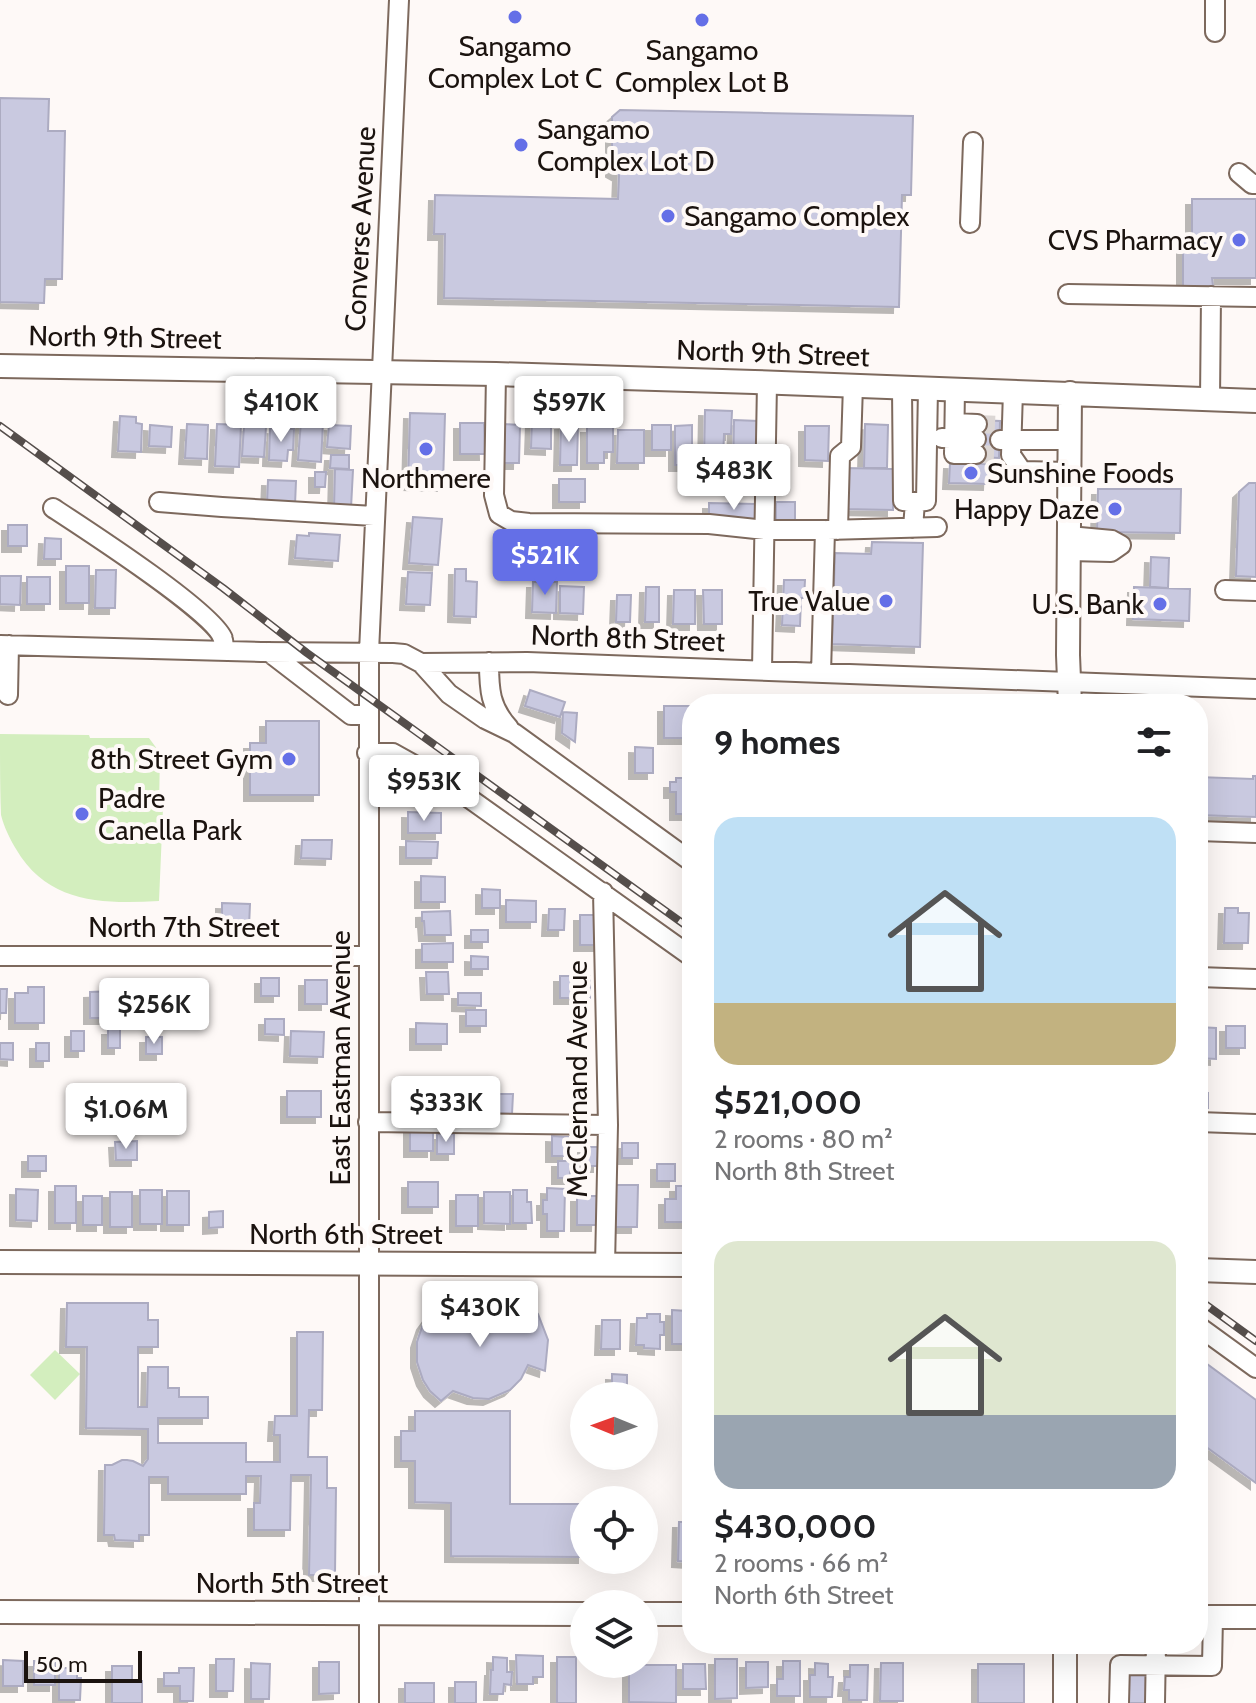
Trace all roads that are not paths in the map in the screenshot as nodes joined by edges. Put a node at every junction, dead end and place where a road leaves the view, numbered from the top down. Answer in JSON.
{"nodes":[{"id":1,"x":399,"y":0,"type":"edge"},
{"id":2,"x":1215,"y":0,"type":"edge"},
{"id":3,"x":1215,"y":32,"type":"dead end"},
{"id":4,"x":973,"y":142,"type":"dead end"},
{"id":5,"x":1239,"y":173,"type":"dead end"},
{"id":6,"x":1256,"y":184,"type":"edge"},
{"id":7,"x":970,"y":223,"type":"dead end"},
{"id":8,"x":1068,"y":294,"type":"dead end"},
{"id":9,"x":1211,"y":296,"type":"junction"},
{"id":10,"x":1256,"y":297,"type":"edge"},
{"id":11,"x":0,"y":366,"type":"edge"},
{"id":12,"x":381,"y":372,"type":"junction"},
{"id":13,"x":496,"y":374,"type":"junction"},
{"id":14,"x":767,"y":383,"type":"junction"},
{"id":15,"x":853,"y":385,"type":"junction"},
{"id":16,"x":902,"y":388,"type":"junction"},
{"id":17,"x":928,"y":388,"type":"junction"},
{"id":18,"x":955,"y":389,"type":"junction"},
{"id":19,"x":1013,"y":391,"type":"junction"},
{"id":20,"x":1070,"y":393,"type":"junction"},
{"id":21,"x":1210,"y":399,"type":"junction"},
{"id":22,"x":1256,"y":401,"type":"edge"},
{"id":23,"x":954,"y":431,"type":"junction"},
{"id":24,"x":1006,"y":440,"type":"junction"},
{"id":25,"x":1070,"y":440,"type":"junction"},
{"id":26,"x":927,"y":443,"type":"junction"},
{"id":27,"x":902,"y":448,"type":"junction"},
{"id":28,"x":1070,"y":472,"type":"junction"},
{"id":29,"x":159,"y":502,"type":"dead end"},
{"id":30,"x":915,"y":502,"type":"junction"},
{"id":31,"x":53,"y":508,"type":"dead end"},
{"id":32,"x":374,"y":516,"type":"junction"},
{"id":33,"x":937,"y":527,"type":"dead end"},
{"id":34,"x":913,"y":528,"type":"junction"},
{"id":35,"x":765,"y":530,"type":"junction"},
{"id":36,"x":832,"y":530,"type":"junction"},
{"id":37,"x":1225,"y":590,"type":"dead end"},
{"id":38,"x":1256,"y":591,"type":"edge"},
{"id":39,"x":4,"y":645,"type":"edge"},
{"id":40,"x":224,"y":651,"type":"junction"},
{"id":41,"x":269,"y":652,"type":"junction"},
{"id":42,"x":369,"y":652,"type":"junction"},
{"id":43,"x":489,"y":662,"type":"junction"},
{"id":44,"x":421,"y":663,"type":"junction"},
{"id":45,"x":762,"y":670,"type":"junction"},
{"id":46,"x":821,"y":673,"type":"junction"},
{"id":47,"x":1256,"y":689,"type":"edge"},
{"id":48,"x":1070,"y":693,"type":"edge"},
{"id":49,"x":8,"y":695,"type":"dead end"},
{"id":50,"x":368,"y":715,"type":"junction"},
{"id":51,"x":514,"y":733,"type":"junction"},
{"id":52,"x":367,"y":753,"type":"junction"},
{"id":53,"x":1208,"y":831,"type":"edge"},
{"id":54,"x":1256,"y":833,"type":"edge"},
{"id":55,"x":682,"y":855,"type":"edge"},
{"id":56,"x":603,"y":892,"type":"junction"},
{"id":57,"x":682,"y":950,"type":"edge"},
{"id":58,"x":0,"y":956,"type":"edge"},
{"id":59,"x":368,"y":956,"type":"junction"},
{"id":60,"x":1208,"y":977,"type":"edge"},
{"id":61,"x":1256,"y":979,"type":"edge"},
{"id":62,"x":368,"y":1122,"type":"junction"},
{"id":63,"x":1208,"y":1122,"type":"edge"},
{"id":64,"x":1256,"y":1124,"type":"edge"},
{"id":65,"x":608,"y":1125,"type":"junction"},
{"id":66,"x":0,"y":1262,"type":"edge"},
{"id":67,"x":369,"y":1263,"type":"junction"},
{"id":68,"x":605,"y":1265,"type":"junction"},
{"id":69,"x":682,"y":1265,"type":"edge"},
{"id":70,"x":1208,"y":1268,"type":"edge"},
{"id":71,"x":1256,"y":1272,"type":"edge"},
{"id":72,"x":1208,"y":1333,"type":"edge"},
{"id":73,"x":1256,"y":1368,"type":"edge"},
{"id":74,"x":0,"y":1612,"type":"edge"},
{"id":75,"x":370,"y":1612,"type":"junction"},
{"id":76,"x":570,"y":1614,"type":"edge"},
{"id":77,"x":658,"y":1614,"type":"edge"},
{"id":78,"x":682,"y":1614,"type":"edge"},
{"id":79,"x":1208,"y":1617,"type":"edge"},
{"id":80,"x":1256,"y":1617,"type":"edge"},
{"id":81,"x":1208,"y":1633,"type":"edge"},
{"id":82,"x":1065,"y":1654,"type":"edge"},
{"id":83,"x":1156,"y":1654,"type":"edge"},
{"id":84,"x":1155,"y":1665,"type":"junction"},
{"id":85,"x":1137,"y":1699,"type":"edge"},
{"id":86,"x":369,"y":1703,"type":"edge"},
{"id":87,"x":1065,"y":1703,"type":"edge"}],
"edges":[{"from":1,"to":12,"type":"street","name":"Converse Avenue"},
{"from":2,"to":3,"type":"street"},
{"from":4,"to":7,"type":"street"},
{"from":5,"to":6,"type":"street"},
{"from":8,"to":9,"type":"street"},
{"from":9,"to":10,"type":"street"},
{"from":9,"to":21,"type":"street"},
{"from":11,"to":12,"type":"main road","name":"North 9th Street"},
{"from":12,"to":13,"type":"main road","name":"North 9th Street"},
{"from":12,"to":32,"type":"street","name":"Converse Avenue"},
{"from":13,"to":14,"type":"main road","name":"North 9th Street"},
{"from":13,"to":35,"type":"street"},
{"from":14,"to":15,"type":"main road","name":"North 9th Street"},
{"from":14,"to":35,"type":"street"},
{"from":15,"to":16,"type":"main road","name":"North 9th Street"},
{"from":15,"to":36,"type":"street"},
{"from":16,"to":17,"type":"main road","name":"North 9th Street"},
{"from":16,"to":27,"type":"street"},
{"from":17,"to":18,"type":"main road","name":"North 9th Street"},
{"from":17,"to":26,"type":"street"},
{"from":18,"to":19,"type":"main road","name":"North 9th Street"},
{"from":18,"to":23,"type":"street"},
{"from":19,"to":20,"type":"main road","name":"North 9th Street"},
{"from":19,"to":24,"type":"street"},
{"from":20,"to":21,"type":"main road","name":"North 9th Street"},
{"from":20,"to":25,"type":"main road"},
{"from":21,"to":22,"type":"main road","name":"North 9th Street"},
{"from":23,"to":23,"type":"street"},
{"from":23,"to":26,"type":"street"},
{"from":24,"to":25,"type":"street"},
{"from":24,"to":28,"type":"street"},
{"from":25,"to":28,"type":"main road"},
{"from":26,"to":27,"type":"street"},
{"from":26,"to":30,"type":"street"},
{"from":27,"to":30,"type":"street"},
{"from":28,"to":48,"type":"main road"},
{"from":29,"to":32,"type":"street"},
{"from":30,"to":34,"type":"street"},
{"from":31,"to":40,"type":"street"},
{"from":32,"to":42,"type":"street","name":"Converse Avenue"},
{"from":33,"to":34,"type":"street"},
{"from":34,"to":36,"type":"street"},
{"from":35,"to":36,"type":"street"},
{"from":35,"to":45,"type":"street"},
{"from":36,"to":46,"type":"street"},
{"from":37,"to":38,"type":"street"},
{"from":39,"to":40,"type":"street","name":"North 8th Street"},
{"from":39,"to":49,"type":"street"},
{"from":40,"to":41,"type":"street","name":"North 8th Street"},
{"from":41,"to":42,"type":"street","name":"North 8th Street"},
{"from":41,"to":50,"type":"street"},
{"from":42,"to":44,"type":"street","name":"North 8th Street"},
{"from":42,"to":50,"type":"street","name":"East Eastman Avenue"},
{"from":43,"to":44,"type":"street","name":"North 8th Street"},
{"from":43,"to":45,"type":"street","name":"North 8th Street"},
{"from":43,"to":51,"type":"street"},
{"from":44,"to":51,"type":"street"},
{"from":45,"to":46,"type":"street","name":"North 8th Street"},
{"from":46,"to":48,"type":"street","name":"North 8th Street"},
{"from":47,"to":48,"type":"street","name":"North 8th Street"},
{"from":50,"to":52,"type":"street","name":"East Eastman Avenue"},
{"from":51,"to":55,"type":"street"},
{"from":52,"to":56,"type":"street"},
{"from":52,"to":59,"type":"street","name":"East Eastman Avenue"},
{"from":53,"to":54,"type":"street"},
{"from":56,"to":57,"type":"street"},
{"from":56,"to":65,"type":"street","name":"McClernand Avenue"},
{"from":58,"to":59,"type":"street","name":"North 7th Street"},
{"from":59,"to":62,"type":"street","name":"East Eastman Avenue"},
{"from":60,"to":61,"type":"street"},
{"from":62,"to":65,"type":"street"},
{"from":62,"to":67,"type":"street","name":"East Eastman Avenue"},
{"from":63,"to":64,"type":"street"},
{"from":65,"to":68,"type":"street","name":"McClernand Avenue"},
{"from":66,"to":67,"type":"main road","name":"North 6th Street"},
{"from":67,"to":68,"type":"main road","name":"North 6th Street"},
{"from":67,"to":75,"type":"street","name":"East Eastman Avenue"},
{"from":68,"to":69,"type":"main road","name":"North 6th Street"},
{"from":70,"to":71,"type":"main road"},
{"from":72,"to":73,"type":"street"},
{"from":74,"to":75,"type":"main road","name":"North 5th Street"},
{"from":75,"to":76,"type":"main road","name":"North 5th Street"},
{"from":75,"to":86,"type":"street","name":"East Eastman Avenue"},
{"from":77,"to":78,"type":"main road"},
{"from":79,"to":80,"type":"main road"},
{"from":81,"to":84,"type":"street"},
{"from":82,"to":87,"type":"main road"},
{"from":83,"to":84,"type":"street"},
{"from":84,"to":85,"type":"street"},
{"from":84,"to":85,"type":"street"}]}
